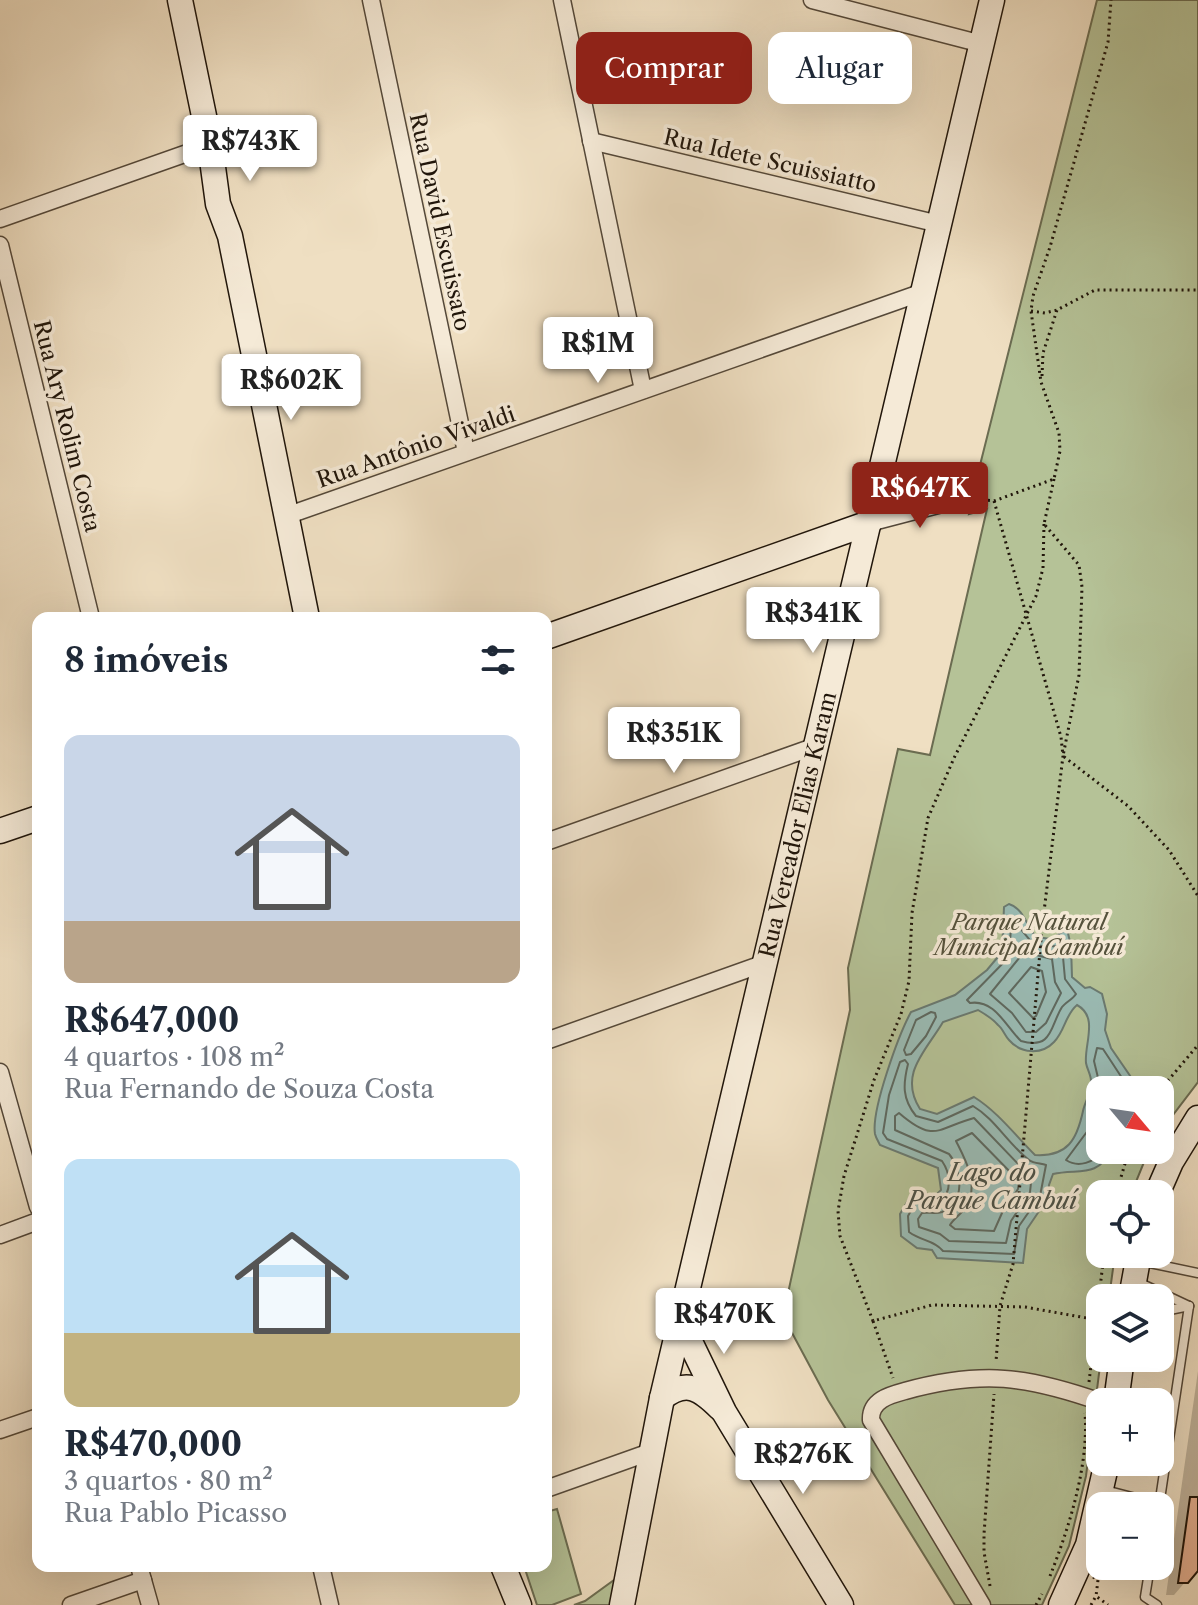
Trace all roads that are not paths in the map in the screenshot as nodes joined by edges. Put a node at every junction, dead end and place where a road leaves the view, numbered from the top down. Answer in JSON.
{"nodes":[{"id":1,"x":180,"y":0,"type":"edge"},
{"id":2,"x":371,"y":0,"type":"edge"},
{"id":3,"x":562,"y":0,"type":"edge"},
{"id":4,"x":812,"y":0,"type":"edge"},
{"id":5,"x":992,"y":0,"type":"edge"},
{"id":6,"x":982,"y":44,"type":"junction"},
{"id":7,"x":591,"y":141,"type":"junction"},
{"id":8,"x":210,"y":145,"type":"junction"},
{"id":9,"x":0,"y":219,"type":"edge"},
{"id":10,"x":939,"y":224,"type":"junction"},
{"id":11,"x":0,"y":245,"type":"edge"},
{"id":12,"x":923,"y":292,"type":"junction"},
{"id":13,"x":643,"y":390,"type":"junction"},
{"id":14,"x":466,"y":452,"type":"junction"},
{"id":15,"x":961,"y":499,"type":"road end"},
{"id":16,"x":286,"y":516,"type":"junction"},
{"id":17,"x":869,"y":523,"type":"junction"},
{"id":18,"x":90,"y":612,"type":"edge"},
{"id":19,"x":306,"y":612,"type":"edge"},
{"id":20,"x":552,"y":635,"type":"edge"},
{"id":21,"x":816,"y":746,"type":"junction"},
{"id":22,"x":32,"y":820,"type":"edge"},
{"id":23,"x":0,"y":831,"type":"edge"},
{"id":24,"x":552,"y":840,"type":"edge"},
{"id":25,"x":765,"y":963,"type":"junction"},
{"id":26,"x":552,"y":1039,"type":"edge"},
{"id":27,"x":0,"y":1072,"type":"edge"},
{"id":28,"x":1198,"y":1118,"type":"edge"},
{"id":29,"x":1163,"y":1180,"type":"edge"},
{"id":30,"x":32,"y":1186,"type":"edge"},
{"id":31,"x":32,"y":1223,"type":"edge"},
{"id":32,"x":0,"y":1235,"type":"edge"},
{"id":33,"x":1135,"y":1273,"type":"edge"},
{"id":34,"x":1198,"y":1273,"type":"edge"},
{"id":35,"x":1189,"y":1306,"type":"junction"},
{"id":36,"x":1174,"y":1309,"type":"edge"},
{"id":37,"x":680,"y":1321,"type":"junction"},
{"id":38,"x":1086,"y":1397,"type":"edge"},
{"id":39,"x":662,"y":1398,"type":"junction"},
{"id":40,"x":724,"y":1412,"type":"junction"},
{"id":41,"x":32,"y":1419,"type":"edge"},
{"id":42,"x":0,"y":1430,"type":"edge"},
{"id":43,"x":650,"y":1452,"type":"junction"},
{"id":44,"x":1104,"y":1476,"type":"edge"},
{"id":45,"x":552,"y":1487,"type":"edge"},
{"id":46,"x":1102,"y":1489,"type":"junction"},
{"id":47,"x":1102,"y":1492,"type":"edge"},
{"id":48,"x":1113,"y":1492,"type":"edge"},
{"id":49,"x":1161,"y":1492,"type":"edge"},
{"id":50,"x":1086,"y":1550,"type":"edge"},
{"id":51,"x":322,"y":1572,"type":"edge"},
{"id":52,"x":505,"y":1572,"type":"edge"},
{"id":53,"x":141,"y":1573,"type":"edge"},
{"id":54,"x":1148,"y":1580,"type":"edge"},
{"id":55,"x":986,"y":1598,"type":"edge"},
{"id":56,"x":1069,"y":1598,"type":"edge"},
{"id":57,"x":71,"y":1605,"type":"edge"},
{"id":58,"x":150,"y":1605,"type":"edge"},
{"id":59,"x":330,"y":1605,"type":"edge"},
{"id":60,"x":519,"y":1605,"type":"edge"},
{"id":61,"x":622,"y":1605,"type":"edge"},
{"id":62,"x":841,"y":1605,"type":"edge"},
{"id":63,"x":1157,"y":1605,"type":"edge"}],
"edges":[{"from":1,"to":8,"type":"main road"},
{"from":2,"to":14,"type":"street","name":"Rua David Escuissato"},
{"from":3,"to":7,"type":"street"},
{"from":4,"to":6,"type":"street"},
{"from":5,"to":6,"type":"main road","name":"Rua Vereador Elias Karam"},
{"from":6,"to":10,"type":"main road","name":"Rua Vereador Elias Karam"},
{"from":7,"to":10,"type":"street","name":"Rua Idete Scuissiatto"},
{"from":7,"to":13,"type":"street"},
{"from":8,"to":9,"type":"street"},
{"from":8,"to":16,"type":"main road"},
{"from":10,"to":12,"type":"main road","name":"Rua Vereador Elias Karam"},
{"from":11,"to":18,"type":"street","name":"Rua Ary Rolim Costa"},
{"from":12,"to":13,"type":"street","name":"Rua Antônio Vivaldi"},
{"from":12,"to":17,"type":"main road","name":"Rua Vereador Elias Karam"},
{"from":13,"to":14,"type":"street","name":"Rua Antônio Vivaldi"},
{"from":14,"to":16,"type":"street","name":"Rua Antônio Vivaldi"},
{"from":15,"to":17,"type":"street"},
{"from":16,"to":19,"type":"main road"},
{"from":17,"to":20,"type":"main road"},
{"from":17,"to":21,"type":"main road","name":"Rua Vereador Elias Karam"},
{"from":21,"to":24,"type":"street"},
{"from":21,"to":25,"type":"main road","name":"Rua Vereador Elias Karam"},
{"from":22,"to":23,"type":"main road"},
{"from":25,"to":26,"type":"street"},
{"from":25,"to":37,"type":"main road","name":"Rua Vereador Elias Karam"},
{"from":27,"to":30,"type":"street"},
{"from":28,"to":29,"type":"main road"},
{"from":31,"to":32,"type":"street"},
{"from":33,"to":34,"type":"lane"},
{"from":33,"to":35,"type":"lane"},
{"from":35,"to":36,"type":"lane"},
{"from":35,"to":49,"type":"lane"},
{"from":37,"to":39,"type":"main road","name":"Rua Vereador Elias Karam"},
{"from":37,"to":40,"type":"main road"},
{"from":38,"to":55,"type":"street"},
{"from":39,"to":40,"type":"main road"},
{"from":39,"to":43,"type":"main road","name":"Rua Vereador Elias Karam"},
{"from":40,"to":62,"type":"main road"},
{"from":41,"to":42,"type":"street"},
{"from":43,"to":45,"type":"street"},
{"from":43,"to":61,"type":"main road","name":"Rua Vereador Elias Karam"},
{"from":44,"to":46,"type":"main road"},
{"from":46,"to":47,"type":"main road"},
{"from":46,"to":48,"type":"lane"},
{"from":50,"to":56,"type":"main road"},
{"from":51,"to":59,"type":"street"},
{"from":52,"to":60,"type":"main road"},
{"from":53,"to":57,"type":"street"},
{"from":53,"to":58,"type":"street"},
{"from":54,"to":63,"type":"lane"}]}
